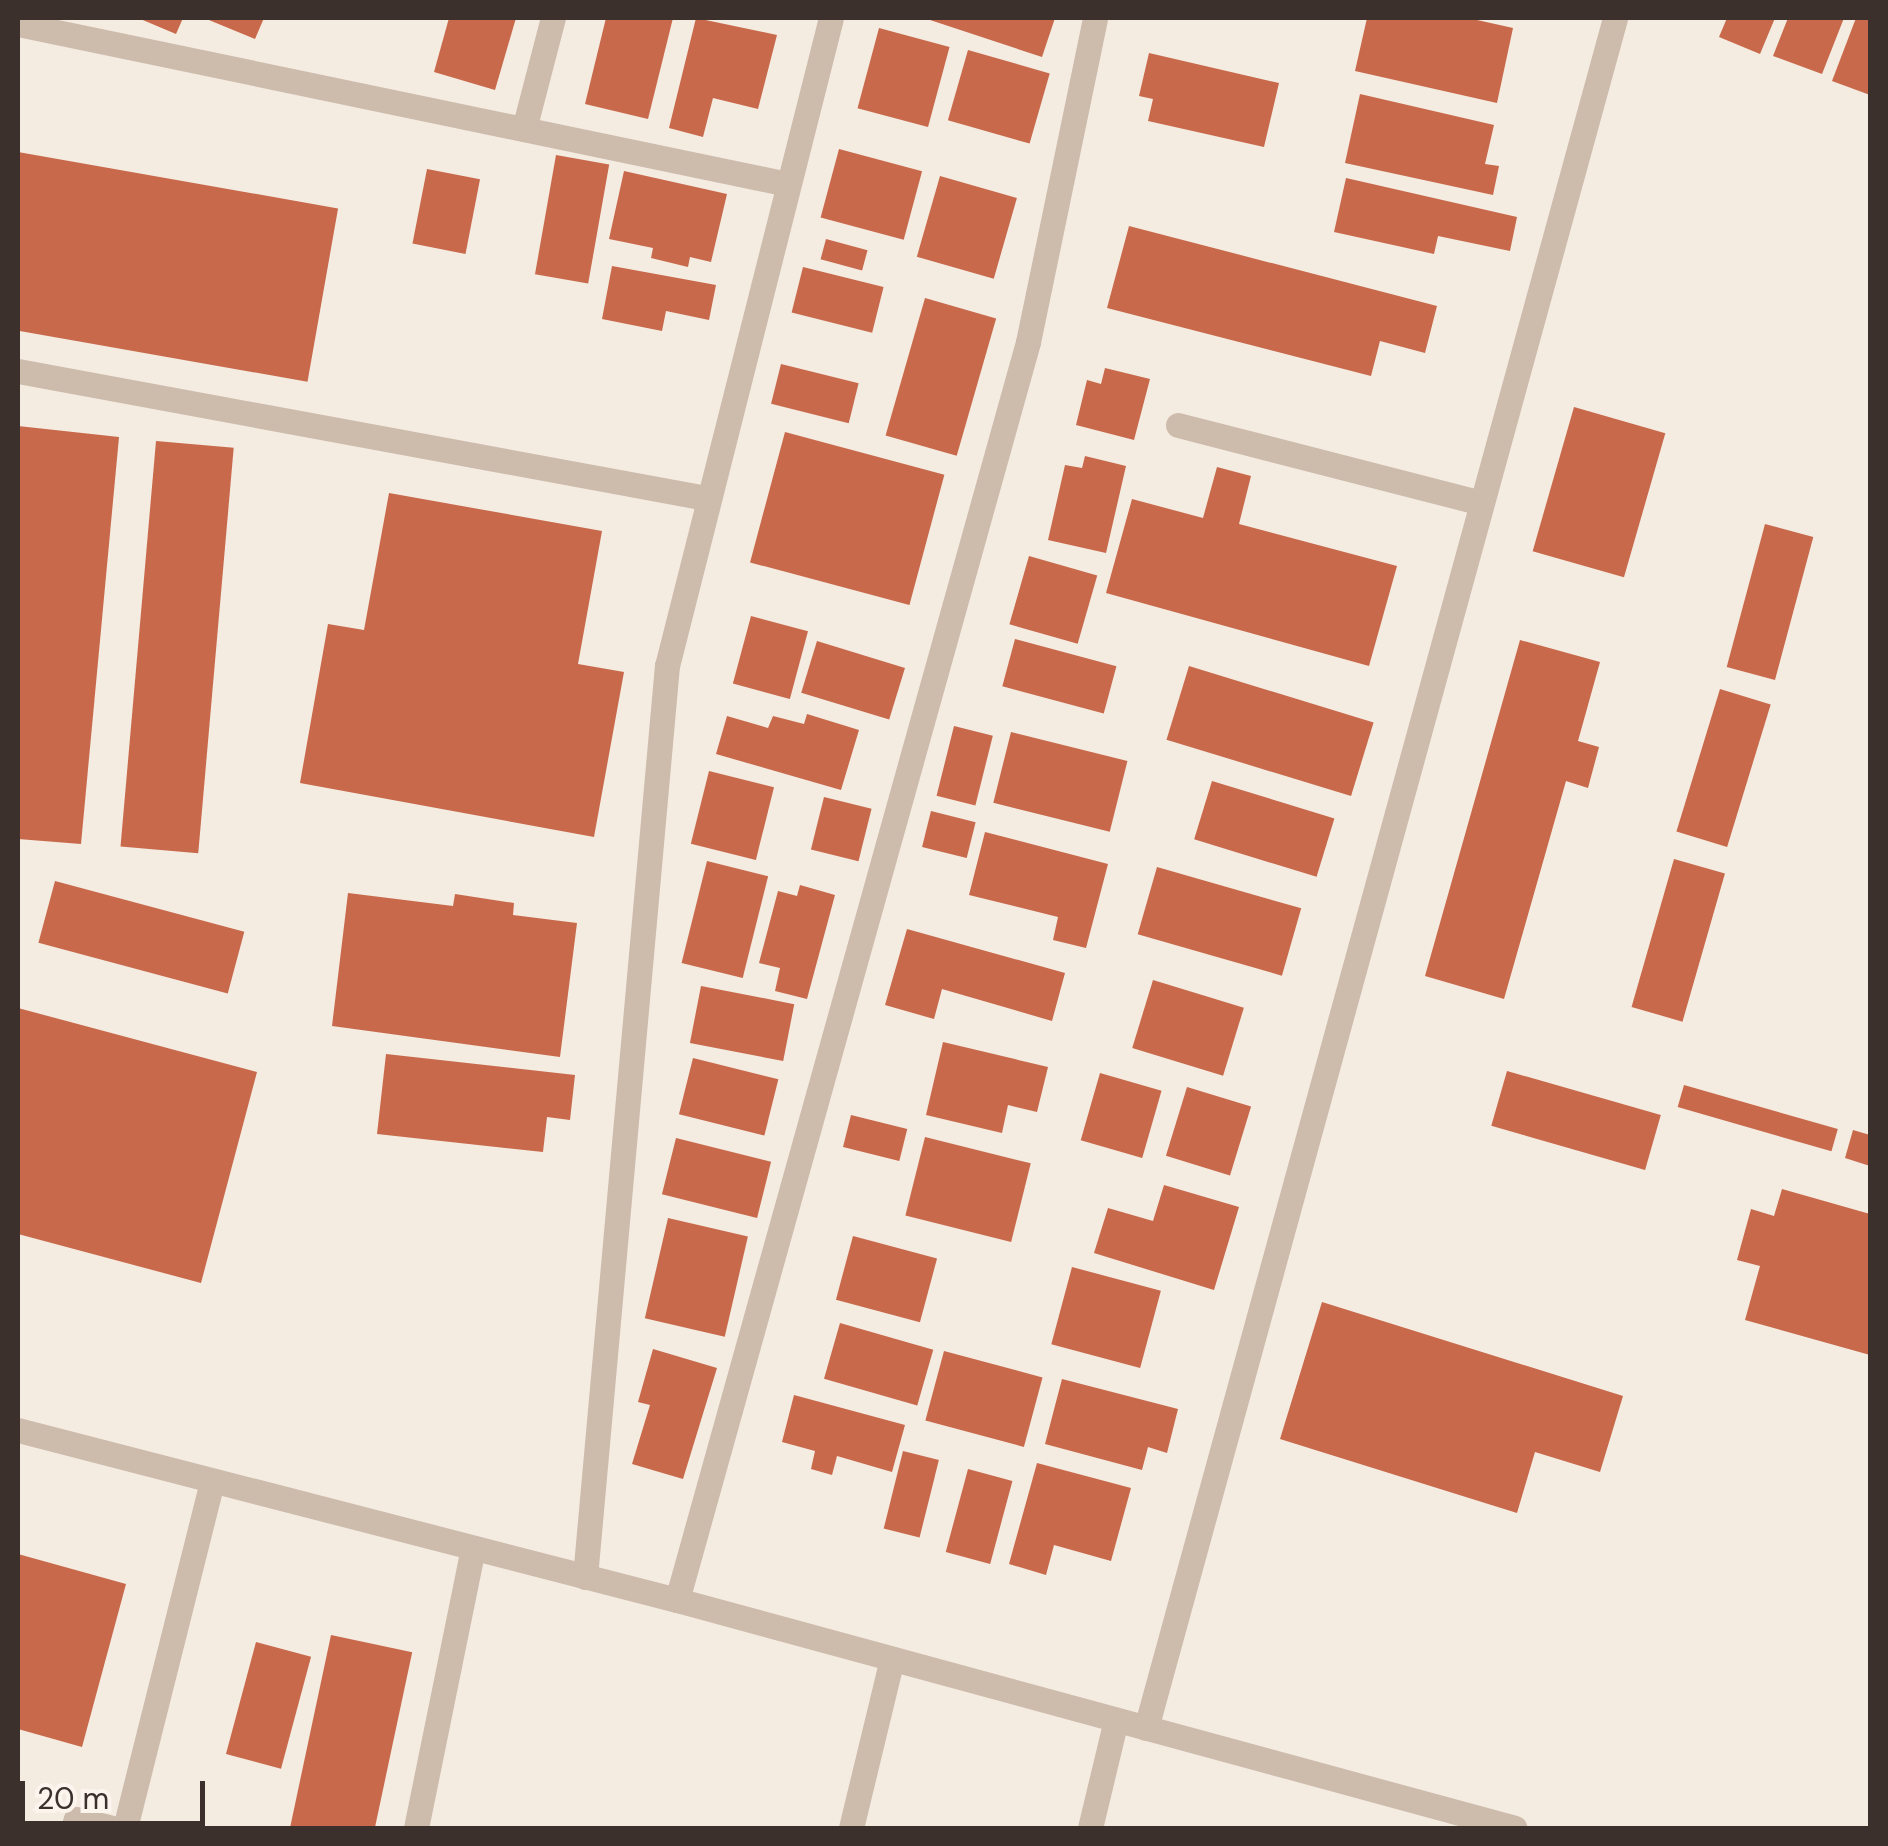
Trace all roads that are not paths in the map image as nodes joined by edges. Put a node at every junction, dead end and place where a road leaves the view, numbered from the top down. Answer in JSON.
{"nodes":[{"id":1,"x":553,"y":18,"type":"edge"},
{"id":2,"x":831,"y":18,"type":"edge"},
{"id":3,"x":1095,"y":18,"type":"edge"},
{"id":4,"x":1615,"y":18,"type":"edge"},
{"id":5,"x":18,"y":24,"type":"edge"},
{"id":6,"x":524,"y":129,"type":"junction"},
{"id":7,"x":788,"y":184,"type":"junction"},
{"id":8,"x":18,"y":371,"type":"edge"},
{"id":9,"x":1178,"y":424,"type":"dead end"},
{"id":10,"x":706,"y":498,"type":"junction"},
{"id":11,"x":1481,"y":503,"type":"junction"},
{"id":12,"x":18,"y":1430,"type":"edge"},
{"id":13,"x":212,"y":1482,"type":"junction"},
{"id":14,"x":472,"y":1549,"type":"junction"},
{"id":15,"x":585,"y":1577,"type":"junction"},
{"id":16,"x":677,"y":1600,"type":"junction"},
{"id":17,"x":892,"y":1659,"type":"junction"},
{"id":18,"x":1116,"y":1720,"type":"junction"},
{"id":19,"x":1146,"y":1728,"type":"junction"},
{"id":20,"x":73,"y":1828,"type":"edge"},
{"id":21,"x":111,"y":1828,"type":"edge"},
{"id":22,"x":125,"y":1828,"type":"edge"},
{"id":23,"x":416,"y":1828,"type":"edge"},
{"id":24,"x":851,"y":1828,"type":"edge"},
{"id":25,"x":1090,"y":1828,"type":"edge"},
{"id":26,"x":1515,"y":1828,"type":"edge"}],
"edges":[{"from":1,"to":6,"type":"street"},
{"from":2,"to":7,"type":"street"},
{"from":3,"to":16,"type":"street"},
{"from":4,"to":11,"type":"street"},
{"from":5,"to":6,"type":"street"},
{"from":6,"to":7,"type":"street"},
{"from":7,"to":10,"type":"street"},
{"from":8,"to":10,"type":"street"},
{"from":9,"to":11,"type":"street"},
{"from":10,"to":15,"type":"street"},
{"from":11,"to":19,"type":"street"},
{"from":12,"to":13,"type":"street"},
{"from":13,"to":14,"type":"street"},
{"from":13,"to":22,"type":"street"},
{"from":14,"to":15,"type":"street"},
{"from":14,"to":23,"type":"street"},
{"from":15,"to":16,"type":"street"},
{"from":16,"to":17,"type":"street"},
{"from":17,"to":18,"type":"street"},
{"from":17,"to":24,"type":"street"},
{"from":18,"to":19,"type":"street"},
{"from":18,"to":25,"type":"street"},
{"from":19,"to":26,"type":"street"},
{"from":20,"to":21,"type":"street"}]}
